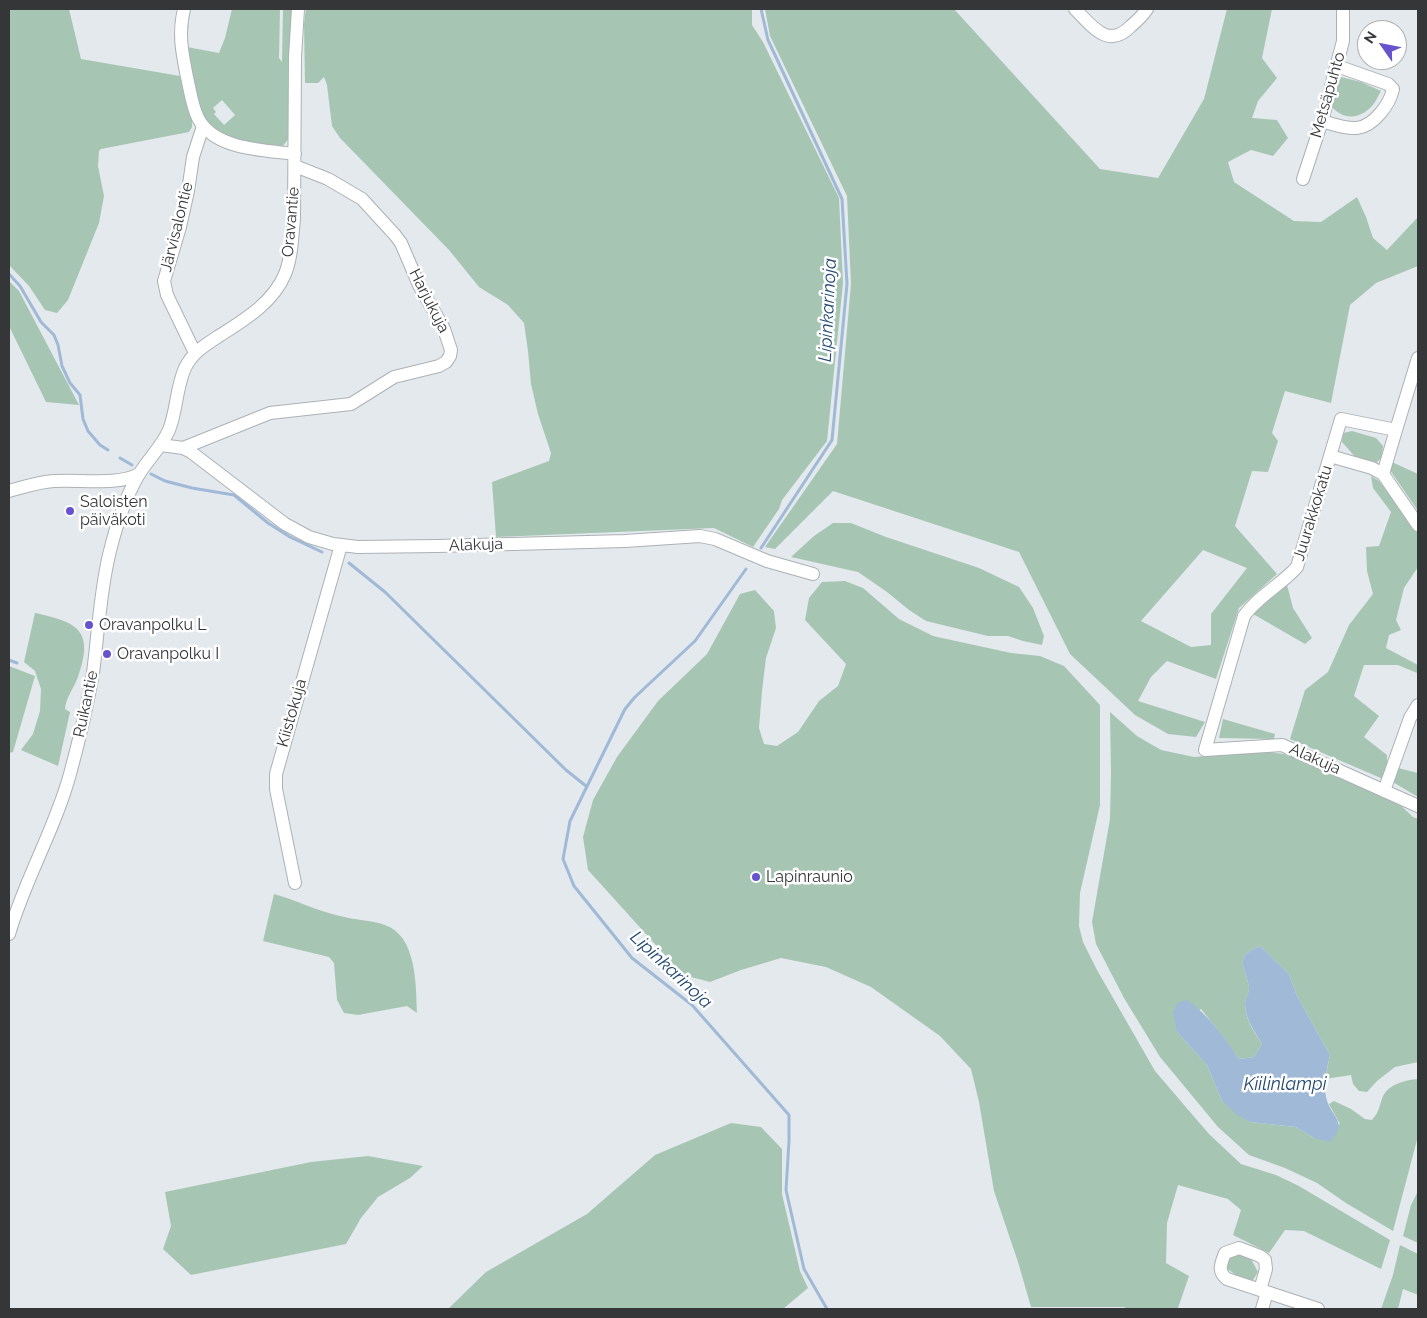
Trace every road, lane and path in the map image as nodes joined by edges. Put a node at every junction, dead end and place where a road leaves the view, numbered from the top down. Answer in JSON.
{"nodes":[{"id":1,"x":184,"y":9,"type":"edge"},
{"id":2,"x":298,"y":9,"type":"edge"},
{"id":3,"x":1075,"y":9,"type":"edge"},
{"id":4,"x":1147,"y":9,"type":"edge"},
{"id":5,"x":1343,"y":9,"type":"edge"},
{"id":6,"x":1337,"y":66,"type":"junction"},
{"id":7,"x":1322,"y":121,"type":"junction"},
{"id":8,"x":203,"y":126,"type":"junction"},
{"id":9,"x":295,"y":160,"type":"junction"},
{"id":10,"x":1303,"y":179,"type":"dead end"},
{"id":11,"x":195,"y":353,"type":"junction"},
{"id":12,"x":1418,"y":358,"type":"edge"},
{"id":13,"x":1396,"y":430,"type":"junction"},
{"id":14,"x":161,"y":445,"type":"junction"},
{"id":15,"x":183,"y":448,"type":"junction"},
{"id":16,"x":1330,"y":456,"type":"junction"},
{"id":17,"x":139,"y":474,"type":"junction"},
{"id":18,"x":1383,"y":474,"type":"junction"},
{"id":19,"x":9,"y":491,"type":"edge"},
{"id":20,"x":1418,"y":525,"type":"edge"},
{"id":21,"x":341,"y":545,"type":"junction"},
{"id":22,"x":813,"y":574,"type":"dead end"},
{"id":23,"x":1418,"y":705,"type":"edge"},
{"id":24,"x":1205,"y":750,"type":"joint"},
{"id":25,"x":1384,"y":791,"type":"junction"},
{"id":26,"x":1418,"y":806,"type":"edge"},
{"id":27,"x":295,"y":883,"type":"dead end"},
{"id":28,"x":9,"y":934,"type":"edge"},
{"id":29,"x":1262,"y":1309,"type":"edge"},
{"id":30,"x":1318,"y":1309,"type":"edge"}],
"edges":[{"from":1,"to":8,"type":"street"},
{"from":2,"to":9,"type":"street","name":"Oravantie"},
{"from":3,"to":4,"type":"street"},
{"from":5,"to":6,"type":"street","name":"Metsäpuhto"},
{"from":6,"to":7,"type":"street","name":"Metsäpuhto"},
{"from":6,"to":7,"type":"street"},
{"from":7,"to":10,"type":"street","name":"Metsäpuhto"},
{"from":8,"to":9,"type":"street"},
{"from":8,"to":11,"type":"street","name":"Järvisalontie"},
{"from":9,"to":11,"type":"street","name":"Oravantie"},
{"from":9,"to":15,"type":"street","name":"Harjukuja"},
{"from":11,"to":14,"type":"street","name":"Oravantie"},
{"from":12,"to":13,"type":"street"},
{"from":13,"to":16,"type":"street"},
{"from":13,"to":18,"type":"street"},
{"from":14,"to":15,"type":"street","name":"Alakuja"},
{"from":14,"to":17,"type":"street","name":"Ruikantie"},
{"from":15,"to":21,"type":"street","name":"Alakuja"},
{"from":16,"to":18,"type":"street","name":"Juurakkokatu"},
{"from":16,"to":24,"type":"street","name":"Juurakkokatu"},
{"from":17,"to":19,"type":"street"},
{"from":17,"to":28,"type":"street","name":"Ruikantie"},
{"from":18,"to":20,"type":"street"},
{"from":21,"to":22,"type":"street","name":"Alakuja"},
{"from":21,"to":27,"type":"street","name":"Kiistokuja"},
{"from":23,"to":25,"type":"street"},
{"from":24,"to":25,"type":"street","name":"Alakuja"},
{"from":25,"to":26,"type":"street","name":"Alakuja"},
{"from":29,"to":30,"type":"street"}]}
